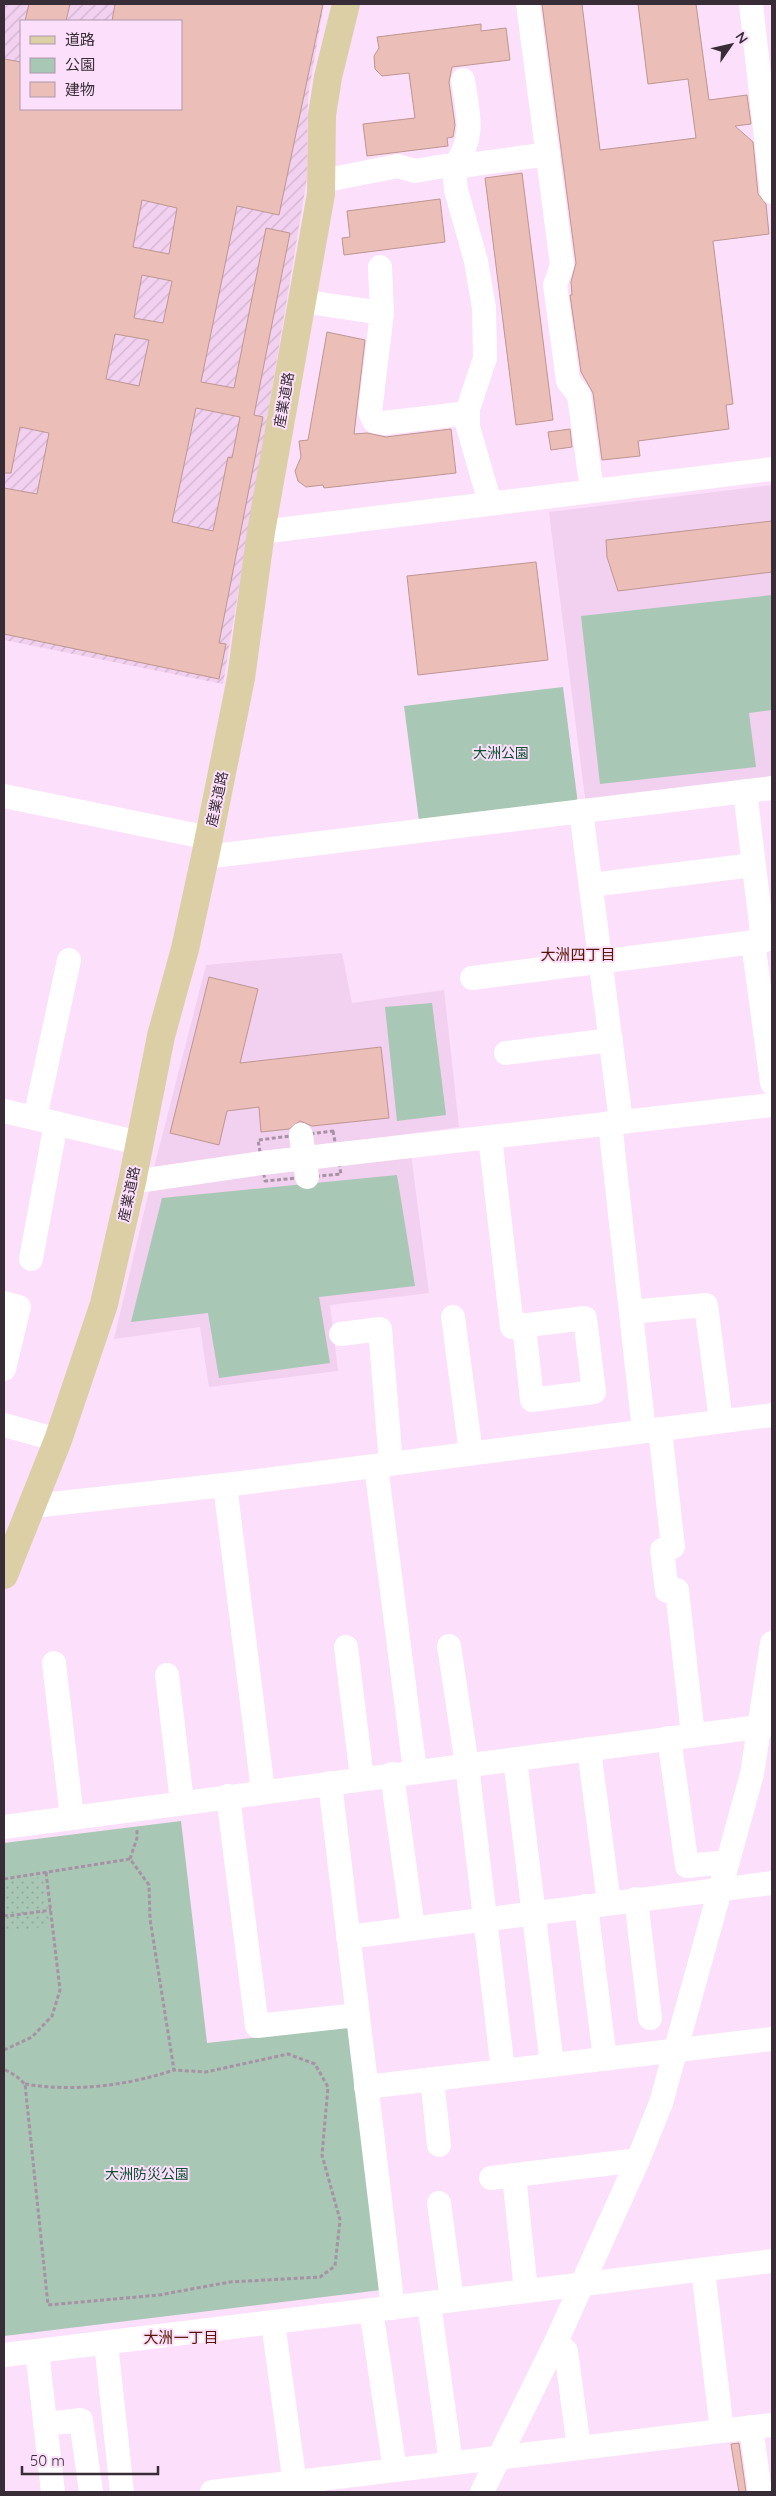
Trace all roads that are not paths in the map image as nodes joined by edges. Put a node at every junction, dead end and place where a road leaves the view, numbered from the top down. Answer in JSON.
{"nodes":[{"id":1,"x":346,"y":4,"type":"edge"},
{"id":2,"x":528,"y":4,"type":"edge"},
{"id":3,"x":751,"y":4,"type":"edge"},
{"id":4,"x":463,"y":80,"type":"dead end"},
{"id":5,"x":548,"y":154,"type":"junction"},
{"id":6,"x":454,"y":166,"type":"junction"},
{"id":7,"x":322,"y":181,"type":"junction"},
{"id":8,"x":772,"y":192,"type":"edge"},
{"id":9,"x":380,"y":267,"type":"dead end"},
{"id":10,"x":301,"y":302,"type":"junction"},
{"id":11,"x":382,"y":313,"type":"junction"},
{"id":12,"x":468,"y":413,"type":"junction"},
{"id":13,"x":772,"y":469,"type":"edge"},
{"id":14,"x":592,"y":491,"type":"junction"},
{"id":15,"x":490,"y":503,"type":"junction"},
{"id":16,"x":261,"y":532,"type":"junction"},
{"id":17,"x":772,"y":788,"type":"edge"},
{"id":18,"x":745,"y":791,"type":"junction"},
{"id":19,"x":4,"y":796,"type":"edge"},
{"id":20,"x":581,"y":812,"type":"junction"},
{"id":21,"x":207,"y":847,"type":"junction"},
{"id":22,"x":754,"y":865,"type":"junction"},
{"id":23,"x":591,"y":885,"type":"junction"},
{"id":24,"x":753,"y":942,"type":"junction"},
{"id":25,"x":69,"y":960,"type":"dead end"},
{"id":26,"x":600,"y":960,"type":"junction"},
{"id":27,"x":472,"y":978,"type":"dead end"},
{"id":28,"x":611,"y":1040,"type":"junction"},
{"id":29,"x":506,"y":1053,"type":"dead end"},
{"id":30,"x":772,"y":1083,"type":"edge"},
{"id":31,"x":772,"y":1105,"type":"edge"},
{"id":32,"x":4,"y":1111,"type":"edge"},
{"id":33,"x":46,"y":1121,"type":"junction"},
{"id":34,"x":616,"y":1122,"type":"junction"},
{"id":35,"x":301,"y":1135,"type":"dead end"},
{"id":36,"x":490,"y":1137,"type":"junction"},
{"id":37,"x":139,"y":1142,"type":"junction"},
{"id":38,"x":307,"y":1177,"type":"dead end"},
{"id":39,"x":132,"y":1182,"type":"junction"},
{"id":40,"x":31,"y":1259,"type":"dead end"},
{"id":41,"x":4,"y":1304,"type":"edge"},
{"id":42,"x":631,"y":1312,"type":"junction"},
{"id":43,"x":453,"y":1317,"type":"dead end"},
{"id":44,"x":524,"y":1325,"type":"dead end"},
{"id":45,"x":340,"y":1334,"type":"dead end"},
{"id":46,"x":4,"y":1369,"type":"edge"},
{"id":47,"x":772,"y":1415,"type":"edge"},
{"id":48,"x":721,"y":1422,"type":"junction"},
{"id":49,"x":4,"y":1425,"type":"edge"},
{"id":50,"x":652,"y":1430,"type":"junction"},
{"id":51,"x":58,"y":1440,"type":"junction"},
{"id":52,"x":472,"y":1454,"type":"junction"},
{"id":53,"x":384,"y":1465,"type":"junction"},
{"id":54,"x":225,"y":1485,"type":"junction"},
{"id":55,"x":33,"y":1506,"type":"junction"},
{"id":56,"x":4,"y":1576,"type":"edge"},
{"id":57,"x":772,"y":1643,"type":"edge"},
{"id":58,"x":449,"y":1646,"type":"dead end"},
{"id":59,"x":346,"y":1647,"type":"dead end"},
{"id":60,"x":54,"y":1663,"type":"dead end"},
{"id":61,"x":167,"y":1675,"type":"dead end"},
{"id":62,"x":766,"y":1726,"type":"edge"},
{"id":63,"x":693,"y":1735,"type":"junction"},
{"id":64,"x":669,"y":1738,"type":"junction"},
{"id":65,"x":589,"y":1749,"type":"junction"},
{"id":66,"x":515,"y":1759,"type":"junction"},
{"id":67,"x":467,"y":1765,"type":"junction"},
{"id":68,"x":415,"y":1771,"type":"junction"},
{"id":69,"x":392,"y":1774,"type":"junction"},
{"id":70,"x":362,"y":1778,"type":"junction"},
{"id":71,"x":330,"y":1783,"type":"junction"},
{"id":72,"x":263,"y":1791,"type":"junction"},
{"id":73,"x":228,"y":1796,"type":"junction"},
{"id":74,"x":182,"y":1802,"type":"junction"},
{"id":75,"x":72,"y":1818,"type":"junction"},
{"id":76,"x":4,"y":1827,"type":"edge"},
{"id":77,"x":728,"y":1862,"type":"junction"},
{"id":78,"x":772,"y":1883,"type":"edge"},
{"id":79,"x":721,"y":1888,"type":"junction"},
{"id":80,"x":636,"y":1899,"type":"junction"},
{"id":81,"x":598,"y":1904,"type":"junction"},
{"id":82,"x":533,"y":1913,"type":"junction"},
{"id":83,"x":485,"y":1919,"type":"junction"},
{"id":84,"x":413,"y":1928,"type":"junction"},
{"id":85,"x":348,"y":1937,"type":"junction"},
{"id":86,"x":358,"y":2015,"type":"junction"},
{"id":87,"x":650,"y":2018,"type":"dead end"},
{"id":88,"x":772,"y":2039,"type":"edge"},
{"id":89,"x":675,"y":2050,"type":"junction"},
{"id":90,"x":606,"y":2059,"type":"junction"},
{"id":91,"x":552,"y":2065,"type":"junction"},
{"id":92,"x":503,"y":2071,"type":"junction"},
{"id":93,"x":432,"y":2079,"type":"junction"},
{"id":94,"x":366,"y":2087,"type":"junction"},
{"id":95,"x":439,"y":2145,"type":"dead end"},
{"id":96,"x":638,"y":2160,"type":"junction"},
{"id":97,"x":439,"y":2203,"type":"dead end"},
{"id":98,"x":772,"y":2262,"type":"edge"},
{"id":99,"x":703,"y":2270,"type":"junction"},
{"id":100,"x":582,"y":2284,"type":"junction"},
{"id":101,"x":526,"y":2291,"type":"junction"},
{"id":102,"x":452,"y":2300,"type":"junction"},
{"id":103,"x":429,"y":2303,"type":"junction"},
{"id":104,"x":382,"y":2309,"type":"junction"},
{"id":105,"x":273,"y":2322,"type":"junction"},
{"id":106,"x":556,"y":2342,"type":"junction"},
{"id":107,"x":106,"y":2343,"type":"junction"},
{"id":108,"x":37,"y":2351,"type":"junction"},
{"id":109,"x":4,"y":2355,"type":"edge"},
{"id":110,"x":45,"y":2424,"type":"junction"},
{"id":111,"x":762,"y":2426,"type":"edge"},
{"id":112,"x":722,"y":2431,"type":"junction"},
{"id":113,"x":579,"y":2448,"type":"junction"},
{"id":114,"x":498,"y":2457,"type":"junction"},
{"id":115,"x":451,"y":2463,"type":"junction"},
{"id":116,"x":395,"y":2470,"type":"junction"},
{"id":117,"x":369,"y":2483,"type":"edge"},
{"id":118,"x":295,"y":2487,"type":"edge"},
{"id":119,"x":53,"y":2492,"type":"edge"},
{"id":120,"x":91,"y":2492,"type":"edge"},
{"id":121,"x":122,"y":2492,"type":"edge"},
{"id":122,"x":212,"y":2492,"type":"edge"},
{"id":123,"x":482,"y":2492,"type":"edge"},
{"id":124,"x":760,"y":2492,"type":"edge"}],
"edges":[{"from":1,"to":7,"type":"main road","name":"産業道路"},
{"from":2,"to":5,"type":"street"},
{"from":3,"to":8,"type":"street"},
{"from":4,"to":6,"type":"street"},
{"from":5,"to":6,"type":"street"},
{"from":5,"to":14,"type":"street"},
{"from":6,"to":7,"type":"street"},
{"from":6,"to":12,"type":"street"},
{"from":7,"to":10,"type":"main road","name":"産業道路"},
{"from":9,"to":11,"type":"street"},
{"from":10,"to":11,"type":"street"},
{"from":10,"to":16,"type":"main road","name":"産業道路"},
{"from":11,"to":12,"type":"street"},
{"from":12,"to":15,"type":"street"},
{"from":13,"to":14,"type":"street"},
{"from":14,"to":15,"type":"street"},
{"from":15,"to":16,"type":"street"},
{"from":16,"to":21,"type":"main road","name":"産業道路"},
{"from":17,"to":18,"type":"street"},
{"from":18,"to":20,"type":"street"},
{"from":18,"to":22,"type":"street"},
{"from":19,"to":21,"type":"street"},
{"from":20,"to":21,"type":"street"},
{"from":20,"to":23,"type":"street"},
{"from":21,"to":37,"type":"main road","name":"産業道路"},
{"from":22,"to":23,"type":"street"},
{"from":22,"to":24,"type":"street"},
{"from":23,"to":26,"type":"street"},
{"from":24,"to":26,"type":"street"},
{"from":24,"to":30,"type":"street"},
{"from":25,"to":33,"type":"street"},
{"from":26,"to":27,"type":"street"},
{"from":26,"to":28,"type":"street"},
{"from":28,"to":29,"type":"street"},
{"from":28,"to":34,"type":"street"},
{"from":31,"to":34,"type":"street"},
{"from":32,"to":33,"type":"street"},
{"from":33,"to":37,"type":"street"},
{"from":33,"to":40,"type":"street"},
{"from":34,"to":36,"type":"street"},
{"from":34,"to":42,"type":"street"},
{"from":35,"to":38,"type":"street"},
{"from":36,"to":39,"type":"street"},
{"from":36,"to":44,"type":"street"},
{"from":37,"to":39,"type":"main road","name":"産業道路"},
{"from":39,"to":51,"type":"main road","name":"産業道路"},
{"from":41,"to":46,"type":"street"},
{"from":42,"to":48,"type":"street"},
{"from":42,"to":50,"type":"street"},
{"from":43,"to":52,"type":"street"},
{"from":45,"to":53,"type":"street"},
{"from":47,"to":48,"type":"street"},
{"from":48,"to":50,"type":"street"},
{"from":49,"to":51,"type":"street"},
{"from":50,"to":52,"type":"street"},
{"from":50,"to":63,"type":"street"},
{"from":51,"to":55,"type":"main road","name":"産業道路"},
{"from":52,"to":53,"type":"street"},
{"from":53,"to":54,"type":"street"},
{"from":53,"to":68,"type":"street"},
{"from":54,"to":55,"type":"street"},
{"from":54,"to":72,"type":"street"},
{"from":55,"to":56,"type":"main road","name":"産業道路"},
{"from":57,"to":62,"type":"street"},
{"from":58,"to":67,"type":"street"},
{"from":59,"to":70,"type":"street"},
{"from":60,"to":75,"type":"street"},
{"from":61,"to":74,"type":"street"},
{"from":62,"to":63,"type":"street"},
{"from":62,"to":77,"type":"street"},
{"from":63,"to":64,"type":"street"},
{"from":64,"to":65,"type":"street"},
{"from":64,"to":77,"type":"street"},
{"from":65,"to":66,"type":"street"},
{"from":65,"to":81,"type":"street"},
{"from":66,"to":67,"type":"street"},
{"from":66,"to":82,"type":"street"},
{"from":67,"to":68,"type":"street"},
{"from":67,"to":83,"type":"street"},
{"from":68,"to":69,"type":"street"},
{"from":69,"to":70,"type":"street"},
{"from":69,"to":84,"type":"street"},
{"from":70,"to":71,"type":"street"},
{"from":71,"to":72,"type":"street"},
{"from":71,"to":85,"type":"street"},
{"from":72,"to":73,"type":"street"},
{"from":73,"to":74,"type":"street"},
{"from":73,"to":86,"type":"street"},
{"from":74,"to":75,"type":"street"},
{"from":75,"to":76,"type":"street"},
{"from":77,"to":79,"type":"street"},
{"from":78,"to":79,"type":"street"},
{"from":79,"to":80,"type":"street"},
{"from":79,"to":89,"type":"street"},
{"from":80,"to":81,"type":"street"},
{"from":80,"to":87,"type":"street"},
{"from":81,"to":82,"type":"street"},
{"from":81,"to":90,"type":"street"},
{"from":82,"to":83,"type":"street"},
{"from":82,"to":91,"type":"street"},
{"from":83,"to":84,"type":"street"},
{"from":83,"to":92,"type":"street"},
{"from":84,"to":85,"type":"street"},
{"from":85,"to":86,"type":"street"},
{"from":86,"to":94,"type":"street"},
{"from":88,"to":89,"type":"street"},
{"from":89,"to":90,"type":"street"},
{"from":89,"to":96,"type":"street"},
{"from":90,"to":91,"type":"street"},
{"from":91,"to":92,"type":"street"},
{"from":92,"to":93,"type":"street"},
{"from":93,"to":94,"type":"street"},
{"from":93,"to":95,"type":"street"},
{"from":94,"to":104,"type":"street"},
{"from":96,"to":100,"type":"street"},
{"from":96,"to":101,"type":"street"},
{"from":97,"to":102,"type":"street"},
{"from":98,"to":99,"type":"street"},
{"from":99,"to":100,"type":"street"},
{"from":99,"to":112,"type":"street"},
{"from":100,"to":101,"type":"street"},
{"from":100,"to":106,"type":"street"},
{"from":101,"to":102,"type":"street"},
{"from":102,"to":103,"type":"street"},
{"from":103,"to":104,"type":"street"},
{"from":103,"to":115,"type":"street"},
{"from":104,"to":105,"type":"street"},
{"from":104,"to":116,"type":"street"},
{"from":105,"to":107,"type":"street"},
{"from":105,"to":118,"type":"street"},
{"from":106,"to":113,"type":"street"},
{"from":106,"to":114,"type":"street"},
{"from":107,"to":108,"type":"street"},
{"from":107,"to":121,"type":"street"},
{"from":108,"to":109,"type":"street"},
{"from":108,"to":110,"type":"street"},
{"from":110,"to":119,"type":"street"},
{"from":110,"to":120,"type":"street"},
{"from":111,"to":112,"type":"street"},
{"from":111,"to":124,"type":"street"},
{"from":112,"to":113,"type":"street"},
{"from":113,"to":114,"type":"street"},
{"from":114,"to":115,"type":"street"},
{"from":114,"to":123,"type":"street"},
{"from":115,"to":116,"type":"street"},
{"from":116,"to":117,"type":"street"},
{"from":117,"to":118,"type":"street"},
{"from":118,"to":122,"type":"street"}]}
